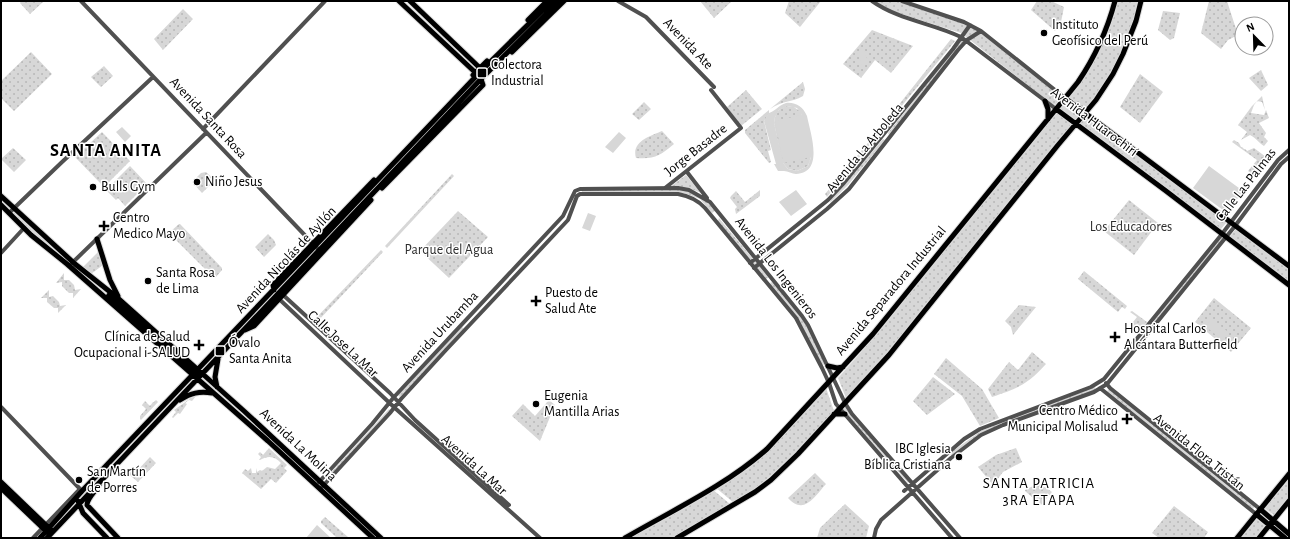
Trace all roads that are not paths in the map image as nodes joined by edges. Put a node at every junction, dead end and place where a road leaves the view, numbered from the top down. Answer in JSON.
{"nodes":[{"id":1,"x":81,"y":1,"type":"edge"},
{"id":2,"x":325,"y":1,"type":"edge"},
{"id":3,"x":399,"y":1,"type":"edge"},
{"id":4,"x":410,"y":1,"type":"edge"},
{"id":5,"x":547,"y":1,"type":"edge"},
{"id":6,"x":552,"y":1,"type":"edge"},
{"id":7,"x":559,"y":1,"type":"edge"},
{"id":8,"x":564,"y":1,"type":"edge"},
{"id":9,"x":618,"y":1,"type":"edge"},
{"id":10,"x":872,"y":1,"type":"edge"},
{"id":11,"x":902,"y":1,"type":"edge"},
{"id":12,"x":1115,"y":1,"type":"edge"},
{"id":13,"x":1141,"y":1,"type":"edge"},
{"id":14,"x":422,"y":12,"type":"junction"},
{"id":15,"x":416,"y":17,"type":"junction"},
{"id":16,"x":970,"y":25,"type":"junction"},
{"id":17,"x":981,"y":31,"type":"junction"},
{"id":18,"x":961,"y":36,"type":"junction"},
{"id":19,"x":450,"y":39,"type":"junction"},
{"id":20,"x":967,"y":40,"type":"junction"},
{"id":21,"x":445,"y":45,"type":"junction"},
{"id":22,"x":976,"y":47,"type":"junction"},
{"id":23,"x":958,"y":50,"type":"junction"},
{"id":24,"x":495,"y":64,"type":"junction"},
{"id":25,"x":483,"y":71,"type":"junction"},
{"id":26,"x":478,"y":76,"type":"junction"},
{"id":27,"x":153,"y":77,"type":"junction"},
{"id":28,"x":1065,"y":98,"type":"junction"},
{"id":29,"x":1045,"y":101,"type":"junction"},
{"id":30,"x":1056,"y":109,"type":"junction"},
{"id":31,"x":1085,"y":113,"type":"junction"},
{"id":32,"x":1048,"y":119,"type":"junction"},
{"id":33,"x":1076,"y":124,"type":"junction"},
{"id":34,"x":741,"y":128,"type":"joint"},
{"id":35,"x":204,"y":131,"type":"junction"},
{"id":36,"x":1289,"y":150,"type":"edge"},
{"id":37,"x":1289,"y":156,"type":"edge"},
{"id":38,"x":687,"y":172,"type":"junction"},
{"id":39,"x":377,"y":177,"type":"junction"},
{"id":40,"x":376,"y":187,"type":"junction"},
{"id":41,"x":665,"y":188,"type":"junction"},
{"id":42,"x":575,"y":190,"type":"joint"},
{"id":43,"x":578,"y":195,"type":"joint"},
{"id":44,"x":1,"y":196,"type":"edge"},
{"id":45,"x":370,"y":201,"type":"junction"},
{"id":46,"x":710,"y":202,"type":"junction"},
{"id":47,"x":1,"y":205,"type":"edge"},
{"id":48,"x":14,"y":209,"type":"junction"},
{"id":49,"x":9,"y":213,"type":"junction"},
{"id":50,"x":1233,"y":224,"type":"junction"},
{"id":51,"x":24,"y":228,"type":"junction"},
{"id":52,"x":31,"y":235,"type":"junction"},
{"id":53,"x":1224,"y":236,"type":"junction"},
{"id":54,"x":15,"y":238,"type":"junction"},
{"id":55,"x":97,"y":239,"type":"junction"},
{"id":56,"x":315,"y":247,"type":"junction"},
{"id":57,"x":1,"y":253,"type":"edge"},
{"id":58,"x":755,"y":258,"type":"junction"},
{"id":59,"x":70,"y":263,"type":"junction"},
{"id":60,"x":750,"y":263,"type":"junction"},
{"id":61,"x":760,"y":263,"type":"junction"},
{"id":62,"x":1289,"y":266,"type":"edge"},
{"id":63,"x":754,"y":268,"type":"junction"},
{"id":64,"x":92,"y":279,"type":"junction"},
{"id":65,"x":1289,"y":285,"type":"edge"},
{"id":66,"x":279,"y":295,"type":"junction"},
{"id":67,"x":106,"y":297,"type":"junction"},
{"id":68,"x":119,"y":299,"type":"junction"},
{"id":69,"x":289,"y":301,"type":"junction"},
{"id":70,"x":284,"y":304,"type":"junction"},
{"id":71,"x":127,"y":311,"type":"junction"},
{"id":72,"x":304,"y":314,"type":"junction"},
{"id":73,"x":300,"y":319,"type":"junction"},
{"id":74,"x":235,"y":324,"type":"dead end"},
{"id":75,"x":234,"y":332,"type":"junction"},
{"id":76,"x":218,"y":357,"type":"junction"},
{"id":77,"x":209,"y":358,"type":"junction"},
{"id":78,"x":191,"y":364,"type":"junction"},
{"id":79,"x":827,"y":365,"type":"junction"},
{"id":80,"x":844,"y":367,"type":"junction"},
{"id":81,"x":822,"y":368,"type":"junction"},
{"id":82,"x":195,"y":372,"type":"junction"},
{"id":83,"x":202,"y":374,"type":"junction"},
{"id":84,"x":834,"y":378,"type":"junction"},
{"id":85,"x":198,"y":379,"type":"junction"},
{"id":86,"x":1104,"y":379,"type":"junction"},
{"id":87,"x":210,"y":382,"type":"junction"},
{"id":88,"x":829,"y":383,"type":"junction"},
{"id":89,"x":1098,"y":384,"type":"junction"},
{"id":90,"x":1107,"y":384,"type":"junction"},
{"id":91,"x":184,"y":385,"type":"junction"},
{"id":92,"x":217,"y":388,"type":"junction"},
{"id":93,"x":188,"y":389,"type":"junction"},
{"id":94,"x":1101,"y":389,"type":"junction"},
{"id":95,"x":209,"y":391,"type":"junction"},
{"id":96,"x":225,"y":395,"type":"junction"},
{"id":97,"x":394,"y":397,"type":"junction"},
{"id":98,"x":220,"y":400,"type":"junction"},
{"id":99,"x":390,"y":402,"type":"junction"},
{"id":100,"x":398,"y":403,"type":"junction"},
{"id":101,"x":845,"y":403,"type":"junction"},
{"id":102,"x":173,"y":405,"type":"junction"},
{"id":103,"x":1,"y":407,"type":"edge"},
{"id":104,"x":394,"y":407,"type":"junction"},
{"id":105,"x":840,"y":408,"type":"junction"},
{"id":106,"x":244,"y":411,"type":"junction"},
{"id":107,"x":834,"y":414,"type":"junction"},
{"id":108,"x":845,"y":414,"type":"junction"},
{"id":109,"x":240,"y":416,"type":"junction"},
{"id":110,"x":296,"y":463,"type":"junction"},
{"id":111,"x":115,"y":465,"type":"junction"},
{"id":112,"x":115,"y":472,"type":"dead end"},
{"id":113,"x":1289,"y":474,"type":"edge"},
{"id":114,"x":103,"y":479,"type":"junction"},
{"id":115,"x":1,"y":482,"type":"edge"},
{"id":116,"x":913,"y":483,"type":"junction"},
{"id":117,"x":320,"y":486,"type":"junction"},
{"id":118,"x":3,"y":488,"type":"edge"},
{"id":119,"x":917,"y":488,"type":"junction"},
{"id":120,"x":906,"y":489,"type":"junction"},
{"id":121,"x":81,"y":490,"type":"junction"},
{"id":122,"x":912,"y":492,"type":"junction"},
{"id":123,"x":78,"y":496,"type":"junction"},
{"id":124,"x":1289,"y":501,"type":"edge"},
{"id":125,"x":79,"y":504,"type":"junction"},
{"id":126,"x":507,"y":507,"type":"junction"},
{"id":127,"x":1260,"y":509,"type":"junction"},
{"id":128,"x":83,"y":513,"type":"junction"},
{"id":129,"x":94,"y":514,"type":"junction"},
{"id":130,"x":1256,"y":514,"type":"junction"},
{"id":131,"x":68,"y":515,"type":"junction"},
{"id":132,"x":88,"y":519,"type":"junction"},
{"id":133,"x":99,"y":519,"type":"junction"},
{"id":134,"x":1271,"y":523,"type":"junction"},
{"id":135,"x":93,"y":524,"type":"junction"},
{"id":136,"x":48,"y":531,"type":"edge"},
{"id":137,"x":1289,"y":534,"type":"edge"},
{"id":138,"x":33,"y":538,"type":"edge"},
{"id":139,"x":40,"y":538,"type":"edge"},
{"id":140,"x":107,"y":538,"type":"edge"},
{"id":141,"x":118,"y":538,"type":"edge"},
{"id":142,"x":373,"y":538,"type":"edge"},
{"id":143,"x":381,"y":538,"type":"edge"},
{"id":144,"x":540,"y":538,"type":"edge"},
{"id":145,"x":625,"y":538,"type":"edge"},
{"id":146,"x":677,"y":538,"type":"edge"},
{"id":147,"x":874,"y":538,"type":"edge"},
{"id":148,"x":952,"y":538,"type":"edge"},
{"id":149,"x":960,"y":538,"type":"edge"},
{"id":150,"x":1237,"y":538,"type":"edge"},
{"id":151,"x":1260,"y":538,"type":"edge"},
{"id":152,"x":1285,"y":538,"type":"edge"}],
"edges":[{"from":1,"to":27,"type":"street","name":"Avenida Santa Rosa"},
{"from":2,"to":35,"type":"street"},
{"from":3,"to":15,"type":"main road"},
{"from":4,"to":14,"type":"main road"},
{"from":5,"to":25,"type":"main road","name":"Avenida Nicolás de Ayllón"},
{"from":6,"to":25,"type":"main road","name":"Avenida Nicolás de Ayllón"},
{"from":7,"to":24,"type":"main road","name":"Avenida Nicolás de Ayllón"},
{"from":8,"to":24,"type":"main road"},
{"from":9,"to":34,"type":"street","name":"Avenida Ate"},
{"from":10,"to":18,"type":"street","name":"Avenida Huarochirí"},
{"from":11,"to":16,"type":"street","name":"Avenida Huarochirí"},
{"from":12,"to":28,"type":"main road","name":"Avenida Separadora Industrial"},
{"from":13,"to":31,"type":"main road"},
{"from":14,"to":15,"type":"main road"},
{"from":14,"to":19,"type":"main road"},
{"from":15,"to":21,"type":"main road"},
{"from":16,"to":17,"type":"street","name":"Avenida Huarochirí"},
{"from":16,"to":18,"type":"street","name":"Avenida La Arboleda"},
{"from":17,"to":20,"type":"street","name":"Avenida La Arboleda"},
{"from":17,"to":28,"type":"street","name":"Avenida Huarochirí"},
{"from":18,"to":20,"type":"street","name":"Avenida Huarochirí"},
{"from":18,"to":58,"type":"street","name":"Avenida La Arboleda"},
{"from":19,"to":21,"type":"main road"},
{"from":19,"to":25,"type":"main road"},
{"from":20,"to":22,"type":"street","name":"Avenida Huarochirí"},
{"from":20,"to":23,"type":"street","name":"Avenida La Arboleda"},
{"from":21,"to":26,"type":"main road"},
{"from":22,"to":23,"type":"street"},
{"from":22,"to":29,"type":"street","name":"Avenida Huarochirí"},
{"from":23,"to":61,"type":"street","name":"Avenida La Arboleda"},
{"from":24,"to":25,"type":"main road","name":"Avenida Nicolás de Ayllón"},
{"from":25,"to":26,"type":"main road","name":"Avenida Nicolás de Ayllón"},
{"from":25,"to":26,"type":"main road","name":"Avenida Nicolás de Ayllón"},
{"from":26,"to":39,"type":"main road","name":"Avenida Nicolás de Ayllón"},
{"from":26,"to":40,"type":"main road","name":"Avenida Nicolás de Ayllón"},
{"from":26,"to":45,"type":"main road","name":"Avenida Nicolás de Ayllón"},
{"from":27,"to":35,"type":"street","name":"Avenida Santa Rosa"},
{"from":27,"to":48,"type":"street"},
{"from":28,"to":30,"type":"main road","name":"Avenida Separadora Industrial"},
{"from":28,"to":31,"type":"main road","name":"Avenida Huarochirí"},
{"from":29,"to":30,"type":"street","name":"Avenida Huarochirí"},
{"from":29,"to":32,"type":"main road"},
{"from":30,"to":32,"type":"main road","name":"Avenida Separadora Industrial"},
{"from":30,"to":33,"type":"main road","name":"Avenida Huarochirí"},
{"from":31,"to":33,"type":"main road"},
{"from":31,"to":50,"type":"main road","name":"Avenida Huarochirí"},
{"from":32,"to":80,"type":"main road","name":"Avenida Separadora Industrial"},
{"from":33,"to":53,"type":"main road","name":"Avenida Huarochirí"},
{"from":33,"to":101,"type":"main road"},
{"from":34,"to":38,"type":"street","name":"Jorge Basadre"},
{"from":35,"to":55,"type":"street"},
{"from":35,"to":56,"type":"street","name":"Avenida Santa Rosa"},
{"from":36,"to":50,"type":"street","name":"Calle Las Palmas"},
{"from":37,"to":50,"type":"street","name":"Calle Las Palmas"},
{"from":38,"to":41,"type":"street","name":"Jorge Basadre"},
{"from":38,"to":46,"type":"street"},
{"from":39,"to":40,"type":"main road"},
{"from":39,"to":56,"type":"main road","name":"Avenida Nicolás de Ayllón"},
{"from":40,"to":45,"type":"main road"},
{"from":40,"to":56,"type":"main road","name":"Avenida Nicolás de Ayllón"},
{"from":41,"to":42,"type":"street","name":"Avenida Los Ingenieros"},
{"from":41,"to":46,"type":"street","name":"Avenida Los Ingenieros"},
{"from":42,"to":97,"type":"street","name":"Avenida Urubamba"},
{"from":43,"to":60,"type":"street","name":"Avenida Los Ingenieros"},
{"from":43,"to":100,"type":"street","name":"Avenida Urubamba"},
{"from":44,"to":48,"type":"main road"},
{"from":45,"to":66,"type":"main road","name":"Avenida Nicolás de Ayllón"},
{"from":46,"to":58,"type":"street","name":"Avenida Los Ingenieros"},
{"from":47,"to":49,"type":"main road"},
{"from":48,"to":49,"type":"street"},
{"from":48,"to":59,"type":"main road"},
{"from":49,"to":51,"type":"main road"},
{"from":50,"to":53,"type":"street","name":"Calle Las Palmas"},
{"from":50,"to":62,"type":"main road","name":"Avenida Huarochirí"},
{"from":51,"to":52,"type":"main road"},
{"from":51,"to":54,"type":"street"},
{"from":52,"to":54,"type":"street"},
{"from":52,"to":59,"type":"main road"},
{"from":53,"to":65,"type":"main road","name":"Avenida Huarochirí"},
{"from":53,"to":86,"type":"street"},
{"from":53,"to":90,"type":"street"},
{"from":54,"to":57,"type":"street"},
{"from":55,"to":59,"type":"street"},
{"from":55,"to":68,"type":"main road"},
{"from":56,"to":66,"type":"main road","name":"Avenida Nicolás de Ayllón"},
{"from":56,"to":75,"type":"main road","name":"Avenida Nicolás de Ayllón"},
{"from":58,"to":60,"type":"street","name":"Avenida La Arboleda"},
{"from":58,"to":61,"type":"street","name":"Avenida Los Ingenieros"},
{"from":59,"to":64,"type":"main road"},
{"from":59,"to":67,"type":"main road"},
{"from":60,"to":63,"type":"street","name":"Avenida Los Ingenieros"},
{"from":61,"to":63,"type":"street","name":"Avenida La Arboleda"},
{"from":61,"to":79,"type":"street","name":"Avenida Los Ingenieros"},
{"from":63,"to":81,"type":"street","name":"Avenida Los Ingenieros"},
{"from":64,"to":68,"type":"main road"},
{"from":64,"to":71,"type":"main road"},
{"from":66,"to":69,"type":"street","name":"Calle Jose La Mar"},
{"from":66,"to":70,"type":"street","name":"Calle Jose La Mar"},
{"from":66,"to":76,"type":"main road","name":"Avenida Nicolás de Ayllón"},
{"from":67,"to":71,"type":"main road"},
{"from":67,"to":82,"type":"main road"},
{"from":68,"to":78,"type":"main road"},
{"from":69,"to":70,"type":"street"},
{"from":69,"to":72,"type":"street","name":"Calle Jose La Mar"},
{"from":70,"to":73,"type":"street","name":"Calle Jose La Mar"},
{"from":71,"to":82,"type":"main road"},
{"from":72,"to":73,"type":"street"},
{"from":72,"to":97,"type":"street","name":"Calle Jose La Mar"},
{"from":73,"to":99,"type":"street","name":"Calle Jose La Mar"},
{"from":74,"to":75,"type":"main road"},
{"from":75,"to":77,"type":"main road","name":"Avenida Nicolás de Ayllón"},
{"from":76,"to":83,"type":"main road","name":"Avenida Nicolás de Ayllón"},
{"from":76,"to":92,"type":"main road"},
{"from":77,"to":78,"type":"main road"},
{"from":77,"to":82,"type":"main road","name":"Avenida Nicolás de Ayllón"},
{"from":78,"to":82,"type":"main road"},
{"from":79,"to":80,"type":"main road"},
{"from":79,"to":81,"type":"street"},
{"from":79,"to":84,"type":"street","name":"Avenida Los Ingenieros"},
{"from":80,"to":84,"type":"main road","name":"Avenida Separadora Industrial"},
{"from":81,"to":88,"type":"street","name":"Avenida Los Ingenieros"},
{"from":82,"to":83,"type":"main road","name":"Avenida La Molina"},
{"from":82,"to":85,"type":"main road","name":"Avenida La Molina"},
{"from":82,"to":91,"type":"main road","name":"Avenida Nicolás de Ayllón"},
{"from":83,"to":85,"type":"main road","name":"Avenida Nicolás de Ayllón"},
{"from":83,"to":87,"type":"main road","name":"Avenida La Molina"},
{"from":84,"to":88,"type":"main road","name":"Avenida Separadora Industrial"},
{"from":84,"to":101,"type":"street","name":"Avenida Los Ingenieros"},
{"from":85,"to":93,"type":"main road","name":"Avenida Nicolás de Ayllón"},
{"from":85,"to":95,"type":"main road","name":"Avenida La Molina"},
{"from":86,"to":89,"type":"street"},
{"from":86,"to":90,"type":"street","name":"Avenida Flora Tristán"},
{"from":87,"to":92,"type":"main road","name":"Avenida La Molina"},
{"from":87,"to":95,"type":"main road"},
{"from":88,"to":105,"type":"street","name":"Avenida Los Ingenieros"},
{"from":88,"to":145,"type":"main road","name":"Avenida Separadora Industrial"},
{"from":89,"to":94,"type":"street","name":"Avenida Flora Tristán"},
{"from":89,"to":116,"type":"street"},
{"from":90,"to":94,"type":"street"},
{"from":90,"to":127,"type":"street","name":"Avenida Flora Tristán"},
{"from":91,"to":93,"type":"main road"},
{"from":91,"to":121,"type":"main road","name":"Avenida Nicolás de Ayllón"},
{"from":92,"to":95,"type":"main road"},
{"from":92,"to":96,"type":"main road","name":"Avenida La Molina"},
{"from":93,"to":102,"type":"main road","name":"Avenida Nicolás de Ayllón"},
{"from":94,"to":119,"type":"street"},
{"from":94,"to":130,"type":"street","name":"Avenida Flora Tristán"},
{"from":95,"to":98,"type":"main road","name":"Avenida La Molina"},
{"from":95,"to":102,"type":"main road"},
{"from":96,"to":98,"type":"main road"},
{"from":96,"to":106,"type":"main road","name":"Avenida La Molina"},
{"from":97,"to":99,"type":"street","name":"Avenida Urubamba"},
{"from":97,"to":100,"type":"street","name":"Calle Jose La Mar"},
{"from":98,"to":109,"type":"main road","name":"Avenida La Molina"},
{"from":99,"to":104,"type":"street","name":"Calle Jose La Mar"},
{"from":99,"to":117,"type":"street","name":"Avenida Urubamba"},
{"from":100,"to":104,"type":"street","name":"Avenida Urubamba"},
{"from":100,"to":126,"type":"street","name":"Avenida La Mar"},
{"from":101,"to":105,"type":"main road"},
{"from":101,"to":116,"type":"street","name":"Avenida Los Ingenieros"},
{"from":102,"to":111,"type":"main road","name":"Avenida Nicolás de Ayllón"},
{"from":103,"to":121,"type":"street"},
{"from":104,"to":117,"type":"street","name":"Avenida Urubamba"},
{"from":104,"to":126,"type":"street","name":"Avenida La Mar"},
{"from":105,"to":107,"type":"main road"},
{"from":105,"to":108,"type":"street","name":"Avenida Los Ingenieros"},
{"from":106,"to":109,"type":"main road"},
{"from":106,"to":110,"type":"main road","name":"Avenida La Molina"},
{"from":107,"to":108,"type":"main road"},
{"from":107,"to":146,"type":"main road"},
{"from":108,"to":120,"type":"street","name":"Avenida Los Ingenieros"},
{"from":109,"to":110,"type":"main road","name":"Avenida La Molina"},
{"from":110,"to":117,"type":"main road","name":"Avenida La Molina"},
{"from":111,"to":112,"type":"main road"},
{"from":111,"to":114,"type":"main road","name":"Avenida Nicolás de Ayllón"},
{"from":113,"to":127,"type":"main road"},
{"from":114,"to":125,"type":"main road","name":"Avenida Nicolás de Ayllón"},
{"from":114,"to":129,"type":"main road"},
{"from":115,"to":118,"type":"main road"},
{"from":116,"to":119,"type":"street","name":"Avenida Los Ingenieros"},
{"from":116,"to":120,"type":"street"},
{"from":117,"to":142,"type":"main road","name":"Avenida La Molina"},
{"from":117,"to":143,"type":"main road","name":"Avenida La Molina"},
{"from":118,"to":136,"type":"main road"},
{"from":119,"to":122,"type":"street"},
{"from":119,"to":149,"type":"street","name":"Avenida Los Ingenieros"},
{"from":120,"to":122,"type":"street","name":"Avenida Los Ingenieros"},
{"from":121,"to":123,"type":"main road","name":"Avenida Nicolás de Ayllón"},
{"from":121,"to":136,"type":"street","name":"Avenida Nicolás de Ayllón"},
{"from":122,"to":147,"type":"street"},
{"from":122,"to":148,"type":"street","name":"Avenida Los Ingenieros"},
{"from":123,"to":125,"type":"main road"},
{"from":123,"to":136,"type":"main road","name":"Avenida Nicolás de Ayllón"},
{"from":124,"to":134,"type":"main road"},
{"from":125,"to":128,"type":"main road"},
{"from":125,"to":131,"type":"main road","name":"Avenida Nicolás de Ayllón"},
{"from":126,"to":144,"type":"street","name":"Avenida La Mar"},
{"from":127,"to":130,"type":"main road"},
{"from":127,"to":134,"type":"main road","name":"Avenida Flora Tristán"},
{"from":128,"to":131,"type":"main road"},
{"from":128,"to":132,"type":"main road"},
{"from":129,"to":132,"type":"main road"},
{"from":129,"to":133,"type":"main road"},
{"from":130,"to":134,"type":"main road","name":"Avenida Flora Tristán"},
{"from":130,"to":150,"type":"main road"},
{"from":131,"to":136,"type":"main road","name":"Avenida Nicolás de Ayllón"},
{"from":132,"to":135,"type":"main road"},
{"from":133,"to":135,"type":"main road"},
{"from":133,"to":141,"type":"main road"},
{"from":134,"to":137,"type":"main road","name":"Avenida Flora Tristán"},
{"from":134,"to":151,"type":"main road"},
{"from":134,"to":152,"type":"main road","name":"Avenida Flora Tristán"},
{"from":135,"to":140,"type":"main road"},
{"from":136,"to":138,"type":"street","name":"Avenida Nicolás de Ayllón"},
{"from":136,"to":139,"type":"main road","name":"Avenida Nicolás de Ayllón"}]}
